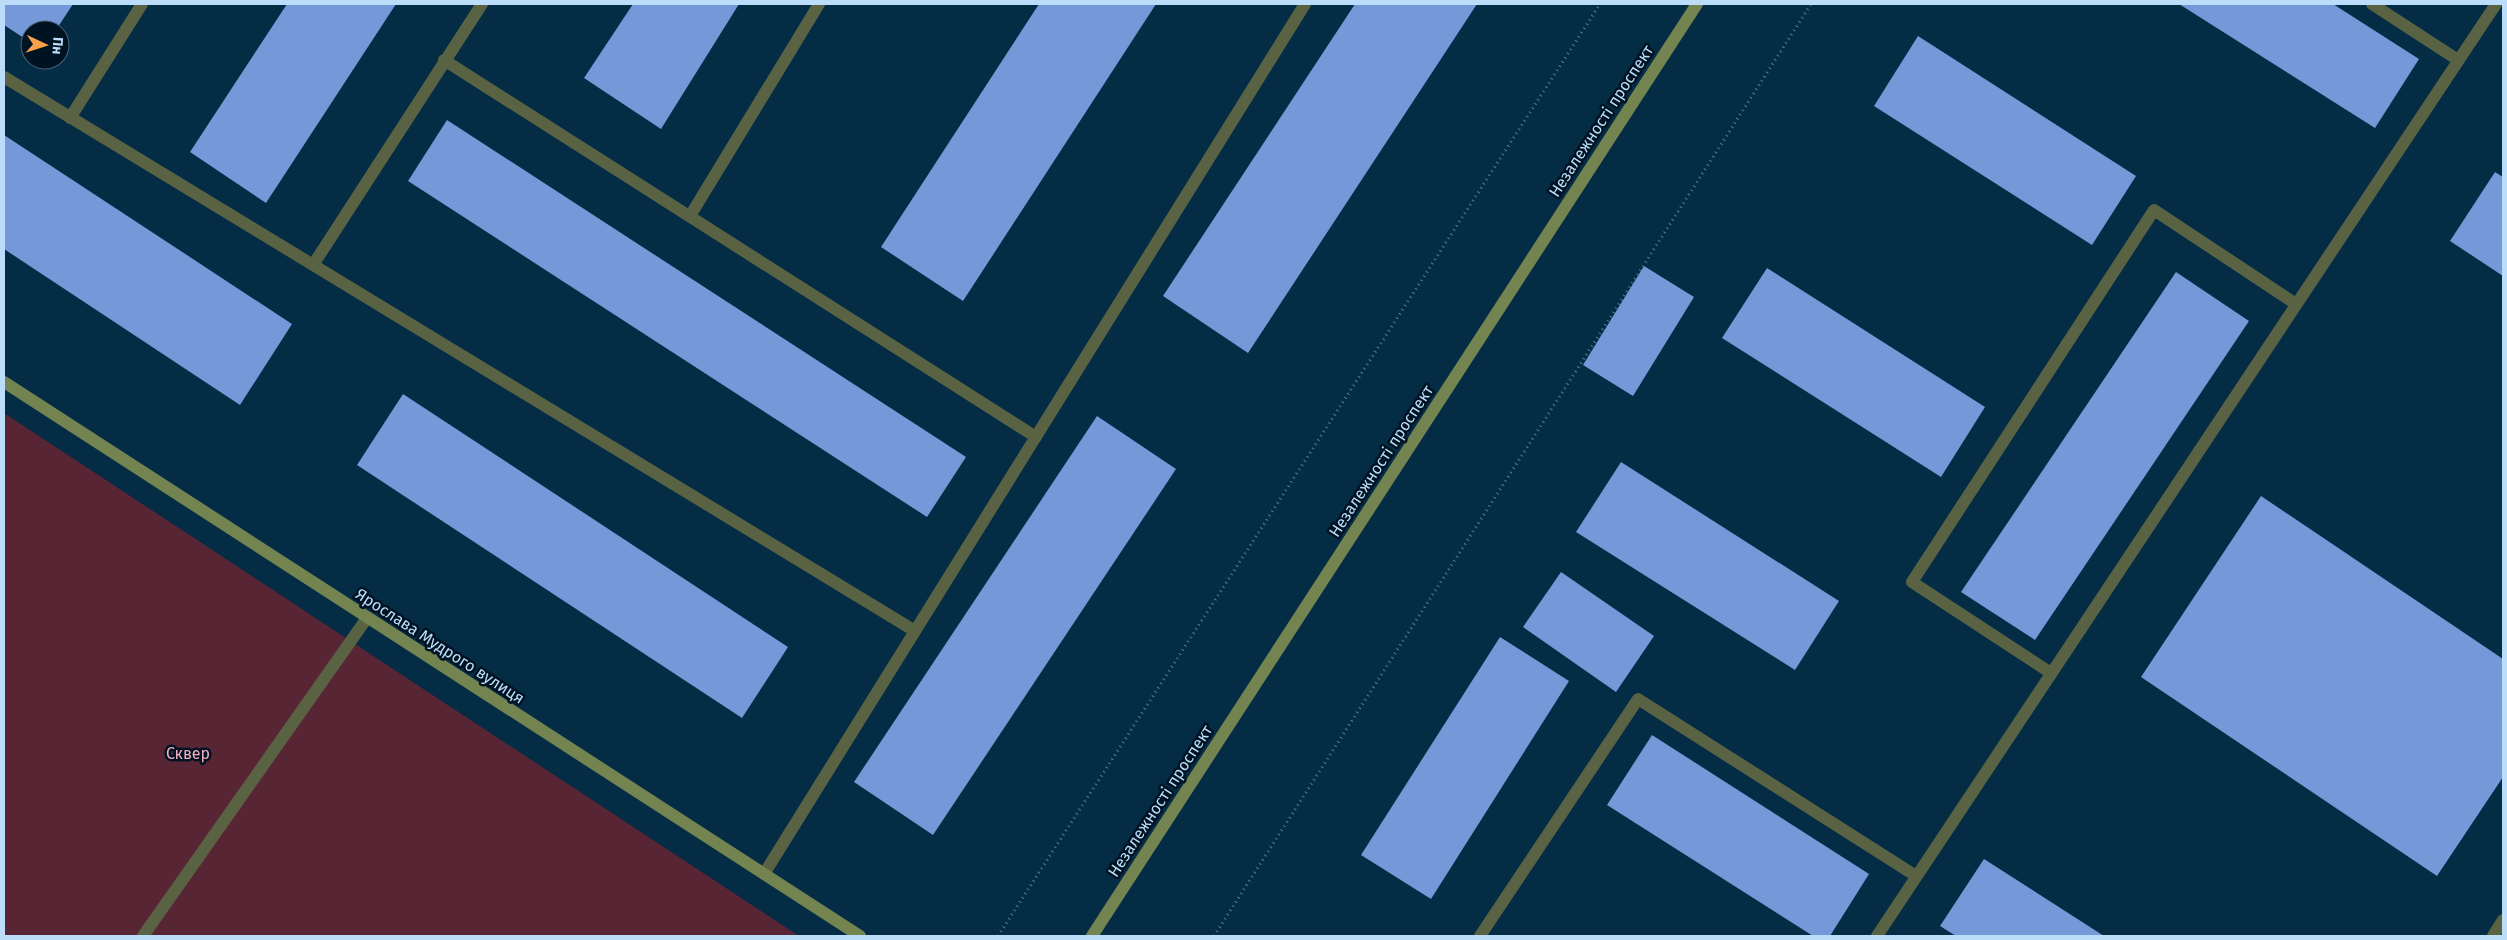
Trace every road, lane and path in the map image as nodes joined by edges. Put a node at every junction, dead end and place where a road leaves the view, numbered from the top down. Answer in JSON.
{"nodes":[{"id":1,"x":142,"y":4,"type":"edge"},
{"id":2,"x":482,"y":4,"type":"edge"},
{"id":3,"x":818,"y":4,"type":"edge"},
{"id":4,"x":1304,"y":4,"type":"edge"},
{"id":5,"x":1600,"y":4,"type":"edge"},
{"id":6,"x":1697,"y":4,"type":"edge"},
{"id":7,"x":1812,"y":4,"type":"edge"},
{"id":8,"x":2372,"y":4,"type":"edge"},
{"id":9,"x":2496,"y":4,"type":"edge"},
{"id":10,"x":444,"y":60,"type":"junction"},
{"id":11,"x":2458,"y":60,"type":"junction"},
{"id":12,"x":4,"y":78,"type":"edge"},
{"id":13,"x":70,"y":118,"type":"junction"},
{"id":14,"x":690,"y":216,"type":"junction"},
{"id":15,"x":313,"y":265,"type":"junction"},
{"id":16,"x":2296,"y":304,"type":"junction"},
{"id":17,"x":4,"y":382,"type":"edge"},
{"id":18,"x":1036,"y":436,"type":"junction"},
{"id":19,"x":368,"y":618,"type":"junction"},
{"id":20,"x":915,"y":631,"type":"junction"},
{"id":21,"x":2051,"y":673,"type":"junction"},
{"id":22,"x":764,"y":874,"type":"junction"},
{"id":23,"x":1916,"y":876,"type":"junction"},
{"id":24,"x":2503,"y":920,"type":"edge"},
{"id":25,"x":143,"y":936,"type":"edge"},
{"id":26,"x":860,"y":936,"type":"edge"},
{"id":27,"x":998,"y":936,"type":"edge"},
{"id":28,"x":1092,"y":936,"type":"edge"},
{"id":29,"x":1214,"y":936,"type":"edge"},
{"id":30,"x":1480,"y":936,"type":"edge"},
{"id":31,"x":1877,"y":936,"type":"edge"},
{"id":32,"x":2493,"y":936,"type":"edge"}],
"edges":[{"from":1,"to":13,"type":"lane"},
{"from":2,"to":10,"type":"lane"},
{"from":3,"to":14,"type":"lane"},
{"from":4,"to":18,"type":"lane"},
{"from":5,"to":27,"type":"path"},
{"from":6,"to":28,"type":"street","name":"Незалежності проспект"},
{"from":7,"to":29,"type":"path"},
{"from":8,"to":11,"type":"lane"},
{"from":9,"to":11,"type":"lane"},
{"from":10,"to":14,"type":"lane"},
{"from":10,"to":15,"type":"lane"},
{"from":11,"to":16,"type":"lane"},
{"from":12,"to":13,"type":"lane"},
{"from":13,"to":15,"type":"lane"},
{"from":14,"to":18,"type":"lane"},
{"from":15,"to":20,"type":"lane"},
{"from":16,"to":21,"type":"lane"},
{"from":16,"to":21,"type":"lane"},
{"from":17,"to":19,"type":"street","name":"Ярослава Мудрого вулиця"},
{"from":18,"to":20,"type":"lane"},
{"from":19,"to":22,"type":"street","name":"Ярослава Мудрого вулиця"},
{"from":19,"to":25,"type":"lane"},
{"from":20,"to":22,"type":"lane"},
{"from":21,"to":23,"type":"lane"},
{"from":22,"to":26,"type":"street","name":"Ярослава Мудрого вулиця"},
{"from":23,"to":30,"type":"lane"},
{"from":23,"to":31,"type":"lane"},
{"from":24,"to":32,"type":"lane"}]}
